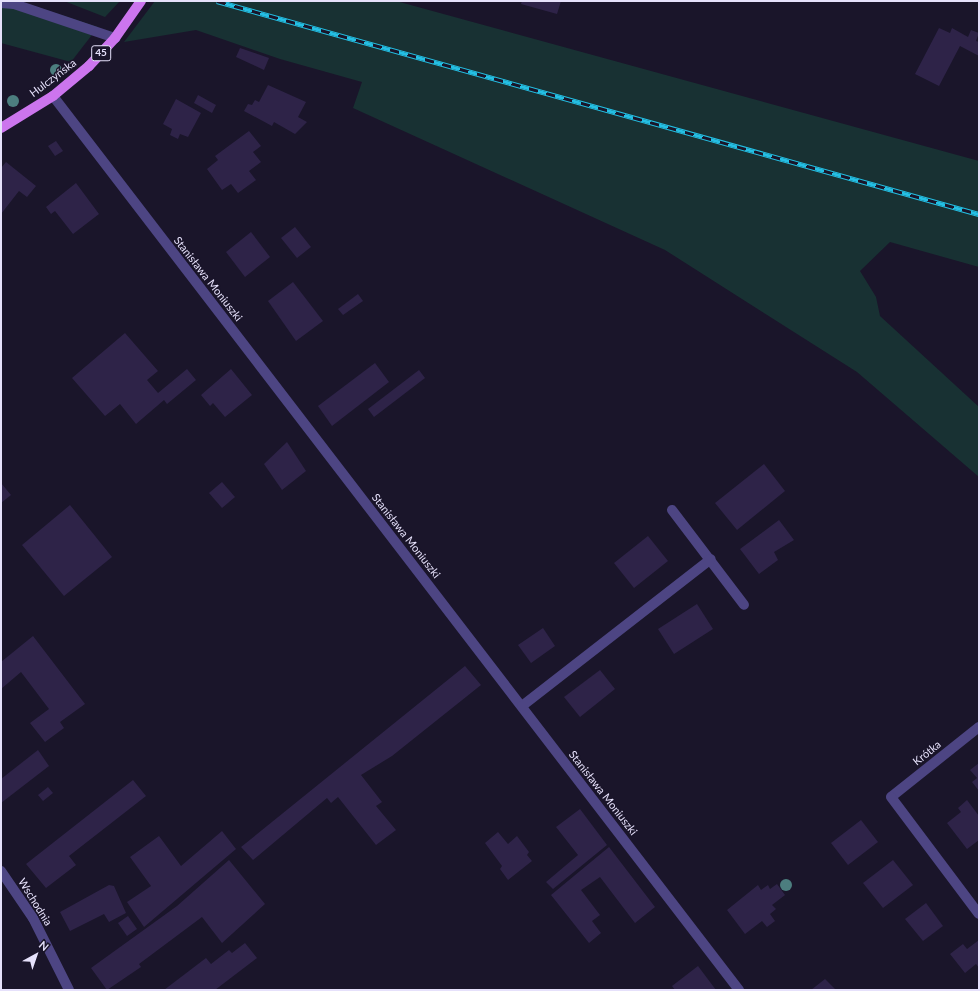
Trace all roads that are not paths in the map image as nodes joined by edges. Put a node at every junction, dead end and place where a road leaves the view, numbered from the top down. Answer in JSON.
{"nodes":[{"id":1,"x":141,"y":1,"type":"edge"},
{"id":2,"x":1,"y":3,"type":"edge"},
{"id":3,"x":115,"y":38,"type":"junction"},
{"id":4,"x":53,"y":96,"type":"junction"},
{"id":5,"x":1,"y":128,"type":"edge"},
{"id":6,"x":672,"y":510,"type":"dead end"},
{"id":7,"x":711,"y":559,"type":"junction"},
{"id":8,"x":744,"y":605,"type":"dead end"},
{"id":9,"x":522,"y":706,"type":"junction"},
{"id":10,"x":979,"y":727,"type":"edge"},
{"id":11,"x":1,"y":871,"type":"edge"},
{"id":12,"x":979,"y":914,"type":"edge"},
{"id":13,"x":69,"y":990,"type":"edge"},
{"id":14,"x":740,"y":990,"type":"edge"}],
"edges":[{"from":1,"to":3,"type":"main road","name":"Hulczyńska","number":"45"},
{"from":2,"to":3,"type":"street"},
{"from":3,"to":4,"type":"main road","name":"Hulczyńska","number":"45"},
{"from":4,"to":5,"type":"main road","name":"Hulczyńska","number":"45"},
{"from":4,"to":9,"type":"street","name":"Stanisława Moniuszki"},
{"from":6,"to":7,"type":"street"},
{"from":7,"to":8,"type":"street"},
{"from":7,"to":9,"type":"street"},
{"from":9,"to":14,"type":"street","name":"Stanisława Moniuszki"},
{"from":10,"to":12,"type":"street","name":"Krótka"},
{"from":11,"to":13,"type":"street","name":"Wschodnia"}]}
